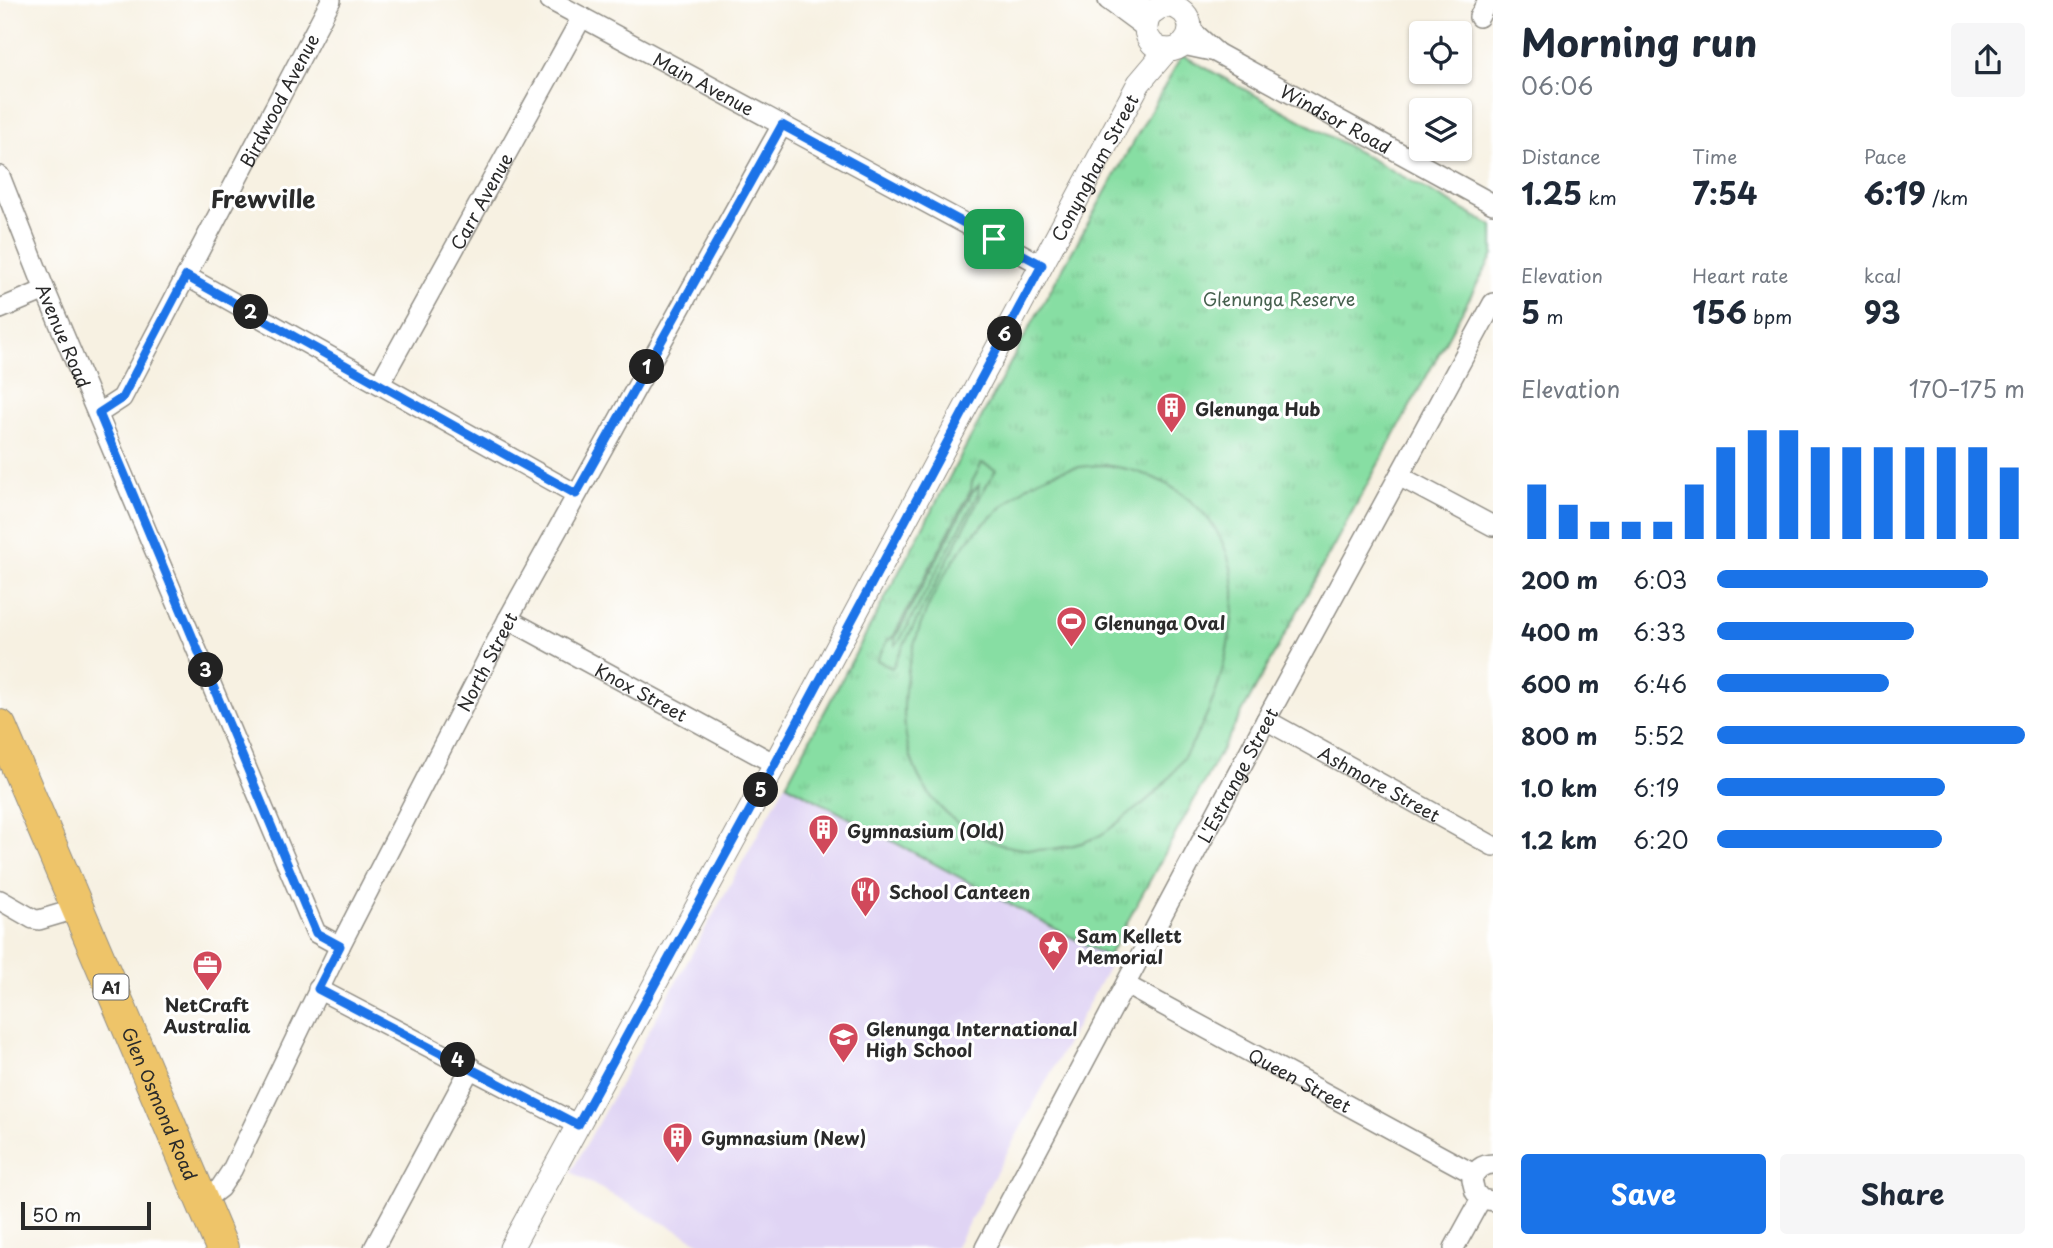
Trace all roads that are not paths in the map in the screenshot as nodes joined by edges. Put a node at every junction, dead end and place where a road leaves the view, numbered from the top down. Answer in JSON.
{"nodes":[{"id":1,"x":331,"y":0,"type":"edge"},
{"id":2,"x":550,"y":0,"type":"edge"},
{"id":3,"x":1109,"y":1,"type":"edge"},
{"id":4,"x":582,"y":17,"type":"junction"},
{"id":5,"x":1171,"y":22,"type":"edge"},
{"id":6,"x":782,"y":125,"type":"junction"},
{"id":7,"x":0,"y":176,"type":"edge"},
{"id":8,"x":1493,"y":204,"type":"edge"},
{"id":9,"x":1042,"y":265,"type":"junction"},
{"id":10,"x":186,"y":276,"type":"junction"},
{"id":11,"x":46,"y":290,"type":"junction"},
{"id":12,"x":1493,"y":303,"type":"edge"},
{"id":13,"x":0,"y":309,"type":"edge"},
{"id":14,"x":380,"y":383,"type":"junction"},
{"id":15,"x":99,"y":413,"type":"junction"},
{"id":16,"x":1399,"y":476,"type":"junction"},
{"id":17,"x":576,"y":494,"type":"junction"},
{"id":18,"x":1493,"y":526,"type":"edge"},
{"id":19,"x":508,"y":619,"type":"junction"},
{"id":20,"x":1266,"y":720,"type":"junction"},
{"id":21,"x":0,"y":726,"type":"edge"},
{"id":22,"x":775,"y":764,"type":"junction"},
{"id":23,"x":1493,"y":846,"type":"edge"},
{"id":24,"x":0,"y":900,"type":"edge"},
{"id":25,"x":76,"y":909,"type":"junction"},
{"id":26,"x":340,"y":946,"type":"junction"},
{"id":27,"x":1126,"y":985,"type":"junction"},
{"id":28,"x":318,"y":989,"type":"junction"},
{"id":29,"x":471,"y":1067,"type":"junction"},
{"id":30,"x":578,"y":1125,"type":"junction"},
{"id":31,"x":1493,"y":1164,"type":"edge"},
{"id":32,"x":1474,"y":1174,"type":"junction"},
{"id":33,"x":203,"y":1200,"type":"junction"},
{"id":34,"x":1487,"y":1200,"type":"edge"},
{"id":35,"x":222,"y":1248,"type":"edge"},
{"id":36,"x":374,"y":1248,"type":"edge"},
{"id":37,"x":511,"y":1248,"type":"edge"},
{"id":38,"x":985,"y":1248,"type":"edge"},
{"id":39,"x":1454,"y":1248,"type":"edge"}],
"edges":[{"from":1,"to":10,"type":"street","name":"Birdwood Avenue"},
{"from":2,"to":4,"type":"street","name":"Main Avenue"},
{"from":3,"to":5,"type":"street","name":"Windsor Road"},
{"from":4,"to":6,"type":"street","name":"Main Avenue"},
{"from":4,"to":14,"type":"street","name":"Carr Avenue"},
{"from":5,"to":8,"type":"street","name":"Windsor Road"},
{"from":5,"to":9,"type":"street","name":"Conyngham Street"},
{"from":6,"to":9,"type":"street","name":"Main Avenue"},
{"from":6,"to":17,"type":"street","name":"North Street"},
{"from":7,"to":11,"type":"street","name":"Avenue Road"},
{"from":9,"to":22,"type":"street","name":"Conyngham Street"},
{"from":10,"to":14,"type":"street"},
{"from":10,"to":15,"type":"street","name":"Birdwood Avenue"},
{"from":11,"to":13,"type":"street"},
{"from":11,"to":15,"type":"street","name":"Avenue Road"},
{"from":12,"to":16,"type":"street","name":"L'Estrange Street"},
{"from":14,"to":17,"type":"street"},
{"from":15,"to":26,"type":"street","name":"Avenue Road"},
{"from":16,"to":18,"type":"street"},
{"from":16,"to":20,"type":"street","name":"L'Estrange Street"},
{"from":17,"to":19,"type":"street","name":"North Street"},
{"from":19,"to":22,"type":"street","name":"Knox Street"},
{"from":19,"to":26,"type":"street","name":"North Street"},
{"from":20,"to":23,"type":"street","name":"Ashmore Street"},
{"from":20,"to":27,"type":"street","name":"L'Estrange Street"},
{"from":21,"to":25,"type":"highway","name":"Glen Osmond Road","number":"A1"},
{"from":22,"to":30,"type":"street","name":"Conyngham Street"},
{"from":24,"to":25,"type":"street"},
{"from":25,"to":33,"type":"highway","name":"Glen Osmond Road","number":"A1"},
{"from":26,"to":28,"type":"street","name":"North Street"},
{"from":27,"to":32,"type":"street","name":"Queen Street"},
{"from":27,"to":38,"type":"street","name":"L'Estrange Street"},
{"from":28,"to":29,"type":"street"},
{"from":28,"to":33,"type":"street","name":"North Street"},
{"from":29,"to":30,"type":"street"},
{"from":29,"to":36,"type":"street"},
{"from":30,"to":37,"type":"street","name":"Conyngham Street"},
{"from":31,"to":32,"type":"street"},
{"from":32,"to":34,"type":"street"},
{"from":33,"to":35,"type":"highway","name":"Glen Osmond Road","number":"A1"},
{"from":34,"to":39,"type":"street"}]}
